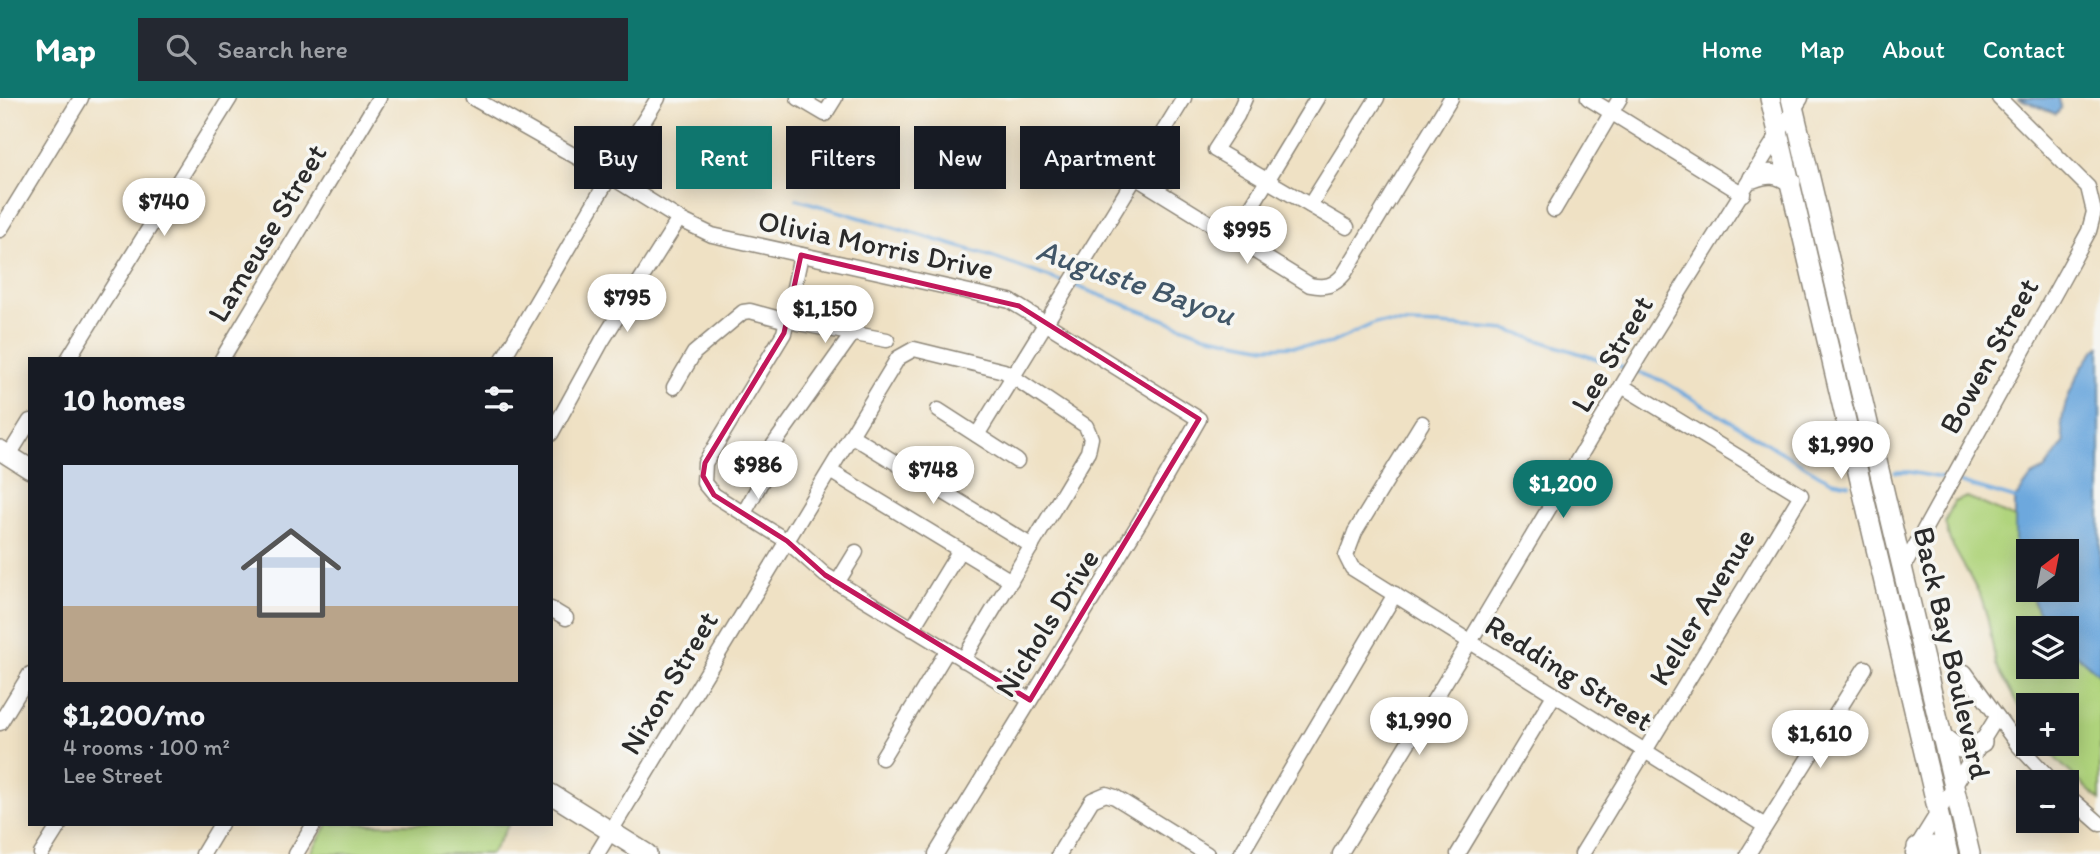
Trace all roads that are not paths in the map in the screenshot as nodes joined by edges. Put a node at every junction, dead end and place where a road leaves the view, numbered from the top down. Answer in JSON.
{"nodes":[{"id":1,"x":81,"y":98,"type":"edge"},
{"id":2,"x":230,"y":98,"type":"edge"},
{"id":3,"x":379,"y":98,"type":"edge"},
{"id":4,"x":473,"y":98,"type":"edge"},
{"id":5,"x":658,"y":98,"type":"edge"},
{"id":6,"x":798,"y":98,"type":"edge"},
{"id":7,"x":835,"y":98,"type":"edge"},
{"id":8,"x":1184,"y":98,"type":"edge"},
{"id":9,"x":1245,"y":98,"type":"edge"},
{"id":10,"x":1317,"y":98,"type":"edge"},
{"id":11,"x":1377,"y":98,"type":"edge"},
{"id":12,"x":1451,"y":98,"type":"edge"},
{"id":13,"x":1588,"y":98,"type":"edge"},
{"id":14,"x":1620,"y":98,"type":"edge"},
{"id":15,"x":1770,"y":98,"type":"edge"},
{"id":16,"x":1999,"y":98,"type":"edge"},
{"id":17,"x":1795,"y":102,"type":"edge"},
{"id":18,"x":1612,"y":113,"type":"junction"},
{"id":19,"x":641,"y":126,"type":"edge"},
{"id":20,"x":1167,"y":126,"type":"edge"},
{"id":21,"x":1779,"y":135,"type":"junction"},
{"id":22,"x":574,"y":156,"type":"edge"},
{"id":23,"x":1267,"y":180,"type":"junction"},
{"id":24,"x":1791,"y":182,"type":"junction"},
{"id":25,"x":1748,"y":186,"type":"junction"},
{"id":26,"x":602,"y":189,"type":"edge"},
{"id":27,"x":631,"y":189,"type":"edge"},
{"id":28,"x":1127,"y":189,"type":"edge"},
{"id":29,"x":1155,"y":189,"type":"edge"},
{"id":30,"x":1310,"y":205,"type":"junction"},
{"id":31,"x":1554,"y":210,"type":"dead end"},
{"id":32,"x":679,"y":219,"type":"junction"},
{"id":33,"x":1347,"y":226,"type":"dead end"},
{"id":34,"x":0,"y":230,"type":"edge"},
{"id":35,"x":1233,"y":237,"type":"junction"},
{"id":36,"x":801,"y":255,"type":"junction"},
{"id":37,"x":787,"y":321,"type":"junction"},
{"id":38,"x":1045,"y":321,"type":"junction"},
{"id":39,"x":853,"y":333,"type":"junction"},
{"id":40,"x":887,"y":340,"type":"dead end"},
{"id":41,"x":69,"y":357,"type":"edge"},
{"id":42,"x":223,"y":357,"type":"edge"},
{"id":43,"x":504,"y":357,"type":"edge"},
{"id":44,"x":1013,"y":377,"type":"junction"},
{"id":45,"x":1624,"y":383,"type":"junction"},
{"id":46,"x":674,"y":387,"type":"dead end"},
{"id":47,"x":939,"y":410,"type":"dead end"},
{"id":48,"x":1199,"y":419,"type":"joint"},
{"id":49,"x":1422,"y":422,"type":"dead end"},
{"id":50,"x":28,"y":423,"type":"edge"},
{"id":51,"x":553,"y":431,"type":"edge"},
{"id":52,"x":977,"y":435,"type":"junction"},
{"id":53,"x":852,"y":436,"type":"junction"},
{"id":54,"x":4,"y":453,"type":"edge"},
{"id":55,"x":1017,"y":461,"type":"dead end"},
{"id":56,"x":28,"y":468,"type":"edge"},
{"id":57,"x":830,"y":471,"type":"junction"},
{"id":58,"x":744,"y":513,"type":"junction"},
{"id":59,"x":787,"y":541,"type":"junction"},
{"id":60,"x":1032,"y":546,"type":"junction"},
{"id":61,"x":960,"y":550,"type":"junction"},
{"id":62,"x":856,"y":552,"type":"dead end"},
{"id":63,"x":1902,"y":570,"type":"junction"},
{"id":64,"x":1010,"y":581,"type":"junction"},
{"id":65,"x":837,"y":583,"type":"junction"},
{"id":66,"x":1395,"y":594,"type":"junction"},
{"id":67,"x":553,"y":610,"type":"edge"},
{"id":68,"x":566,"y":618,"type":"dead end"},
{"id":69,"x":912,"y":629,"type":"junction"},
{"id":70,"x":1469,"y":643,"type":"junction"},
{"id":71,"x":947,"y":651,"type":"junction"},
{"id":72,"x":963,"y":660,"type":"junction"},
{"id":73,"x":1865,"y":668,"type":"dead end"},
{"id":74,"x":1965,"y":672,"type":"dead end"},
{"id":75,"x":28,"y":677,"type":"edge"},
{"id":76,"x":1554,"y":695,"type":"junction"},
{"id":77,"x":1030,"y":700,"type":"junction"},
{"id":78,"x":1997,"y":716,"type":"junction"},
{"id":79,"x":0,"y":723,"type":"edge"},
{"id":80,"x":1941,"y":736,"type":"junction"},
{"id":81,"x":1982,"y":742,"type":"junction"},
{"id":82,"x":1645,"y":751,"type":"junction"},
{"id":83,"x":882,"y":758,"type":"dead end"},
{"id":84,"x":2042,"y":770,"type":"edge"},
{"id":85,"x":1953,"y":790,"type":"junction"},
{"id":86,"x":553,"y":795,"type":"edge"},
{"id":87,"x":2079,"y":806,"type":"edge"},
{"id":88,"x":1938,"y":813,"type":"junction"},
{"id":89,"x":2100,"y":824,"type":"edge"},
{"id":90,"x":59,"y":826,"type":"edge"},
{"id":91,"x":220,"y":826,"type":"edge"},
{"id":92,"x":313,"y":826,"type":"edge"},
{"id":93,"x":1765,"y":826,"type":"junction"},
{"id":94,"x":611,"y":832,"type":"junction"},
{"id":95,"x":1914,"y":851,"type":"edge"},
{"id":96,"x":41,"y":854,"type":"edge"},
{"id":97,"x":203,"y":854,"type":"edge"},
{"id":98,"x":296,"y":854,"type":"edge"},
{"id":99,"x":597,"y":854,"type":"edge"},
{"id":100,"x":647,"y":854,"type":"edge"},
{"id":101,"x":936,"y":854,"type":"edge"},
{"id":102,"x":1059,"y":854,"type":"edge"},
{"id":103,"x":1208,"y":854,"type":"edge"},
{"id":104,"x":1241,"y":854,"type":"edge"},
{"id":105,"x":1340,"y":854,"type":"edge"},
{"id":106,"x":1458,"y":854,"type":"edge"},
{"id":107,"x":1582,"y":854,"type":"edge"},
{"id":108,"x":1748,"y":854,"type":"edge"},
{"id":109,"x":1948,"y":854,"type":"edge"},
{"id":110,"x":1970,"y":854,"type":"edge"}],
"edges":[{"from":1,"to":34,"type":"street"},
{"from":2,"to":41,"type":"street"},
{"from":3,"to":42,"type":"street","name":"Lameuse Street"},
{"from":4,"to":22,"type":"street","name":"Olivia Morris Drive"},
{"from":5,"to":19,"type":"street"},
{"from":6,"to":7,"type":"street"},
{"from":8,"to":20,"type":"street"},
{"from":9,"to":23,"type":"street"},
{"from":10,"to":23,"type":"street"},
{"from":11,"to":30,"type":"street"},
{"from":12,"to":35,"type":"street"},
{"from":13,"to":18,"type":"street"},
{"from":14,"to":18,"type":"street"},
{"from":15,"to":21,"type":"main road","name":"Back Bay Boulevard"},
{"from":16,"to":63,"type":"street","name":"Bowen Street"},
{"from":17,"to":21,"type":"street","name":"Lee Street"},
{"from":17,"to":63,"type":"main road","name":"Back Bay Boulevard"},
{"from":18,"to":25,"type":"street"},
{"from":18,"to":31,"type":"street"},
{"from":21,"to":24,"type":"main road","name":"Back Bay Boulevard"},
{"from":21,"to":25,"type":"street","name":"Lee Street"},
{"from":23,"to":30,"type":"street"},
{"from":23,"to":35,"type":"street"},
{"from":24,"to":25,"type":"main road"},
{"from":24,"to":88,"type":"main road","name":"Back Bay Boulevard"},
{"from":25,"to":45,"type":"street","name":"Lee Street"},
{"from":26,"to":43,"type":"street"},
{"from":27,"to":32,"type":"street","name":"Olivia Morris Drive"},
{"from":28,"to":38,"type":"street"},
{"from":29,"to":35,"type":"street"},
{"from":30,"to":33,"type":"street"},
{"from":32,"to":36,"type":"street","name":"Olivia Morris Drive"},
{"from":32,"to":51,"type":"street"},
{"from":36,"to":37,"type":"street"},
{"from":36,"to":38,"type":"street","name":"Olivia Morris Drive"},
{"from":37,"to":39,"type":"street"},
{"from":37,"to":46,"type":"street"},
{"from":37,"to":58,"type":"street"},
{"from":38,"to":44,"type":"street"},
{"from":38,"to":48,"type":"street","name":"Olivia Morris Drive"},
{"from":39,"to":40,"type":"street"},
{"from":39,"to":58,"type":"street"},
{"from":44,"to":52,"type":"street"},
{"from":44,"to":53,"type":"street","name":"Nixon Street"},
{"from":44,"to":60,"type":"street"},
{"from":45,"to":70,"type":"street","name":"Lee Street"},
{"from":45,"to":82,"type":"street","name":"Keller Avenue"},
{"from":47,"to":52,"type":"street"},
{"from":48,"to":77,"type":"street","name":"Nichols Drive"},
{"from":49,"to":66,"type":"street","name":"Redding Street"},
{"from":50,"to":54,"type":"street"},
{"from":52,"to":55,"type":"street"},
{"from":53,"to":57,"type":"street","name":"Nixon Street"},
{"from":53,"to":60,"type":"street"},
{"from":54,"to":56,"type":"main road"},
{"from":57,"to":59,"type":"street","name":"Nixon Street"},
{"from":57,"to":61,"type":"street"},
{"from":58,"to":59,"type":"street"},
{"from":59,"to":65,"type":"street"},
{"from":59,"to":94,"type":"street","name":"Nixon Street"},
{"from":60,"to":64,"type":"street"},
{"from":61,"to":64,"type":"street"},
{"from":61,"to":69,"type":"street"},
{"from":62,"to":65,"type":"street"},
{"from":63,"to":80,"type":"main road","name":"Back Bay Boulevard"},
{"from":64,"to":72,"type":"street"},
{"from":65,"to":69,"type":"street"},
{"from":66,"to":70,"type":"street","name":"Redding Street"},
{"from":66,"to":104,"type":"street"},
{"from":67,"to":68,"type":"street"},
{"from":69,"to":71,"type":"street"},
{"from":70,"to":76,"type":"street","name":"Redding Street"},
{"from":70,"to":105,"type":"street","name":"Lee Street"},
{"from":71,"to":72,"type":"street"},
{"from":71,"to":83,"type":"street"},
{"from":72,"to":77,"type":"street"},
{"from":73,"to":93,"type":"street"},
{"from":74,"to":78,"type":"street"},
{"from":75,"to":79,"type":"street"},
{"from":76,"to":82,"type":"street","name":"Redding Street"},
{"from":76,"to":106,"type":"street"},
{"from":77,"to":101,"type":"street","name":"Nichols Drive"},
{"from":78,"to":81,"type":"street"},
{"from":78,"to":84,"type":"street"},
{"from":80,"to":81,"type":"main road"},
{"from":80,"to":85,"type":"main road","name":"Back Bay Boulevard"},
{"from":81,"to":85,"type":"street"},
{"from":82,"to":93,"type":"street","name":"Redding Street"},
{"from":82,"to":107,"type":"street","name":"Keller Avenue"},
{"from":85,"to":88,"type":"street"},
{"from":85,"to":110,"type":"main road","name":"Back Bay Boulevard"},
{"from":86,"to":94,"type":"main road"},
{"from":87,"to":89,"type":"street"},
{"from":88,"to":95,"type":"street"},
{"from":88,"to":109,"type":"main road","name":"Back Bay Boulevard"},
{"from":90,"to":96,"type":"street"},
{"from":91,"to":97,"type":"street"},
{"from":92,"to":98,"type":"street"},
{"from":93,"to":108,"type":"street"},
{"from":94,"to":99,"type":"street","name":"Nixon Street"},
{"from":94,"to":100,"type":"main road"},
{"from":95,"to":109,"type":"main road"},
{"from":102,"to":103,"type":"street"}]}
